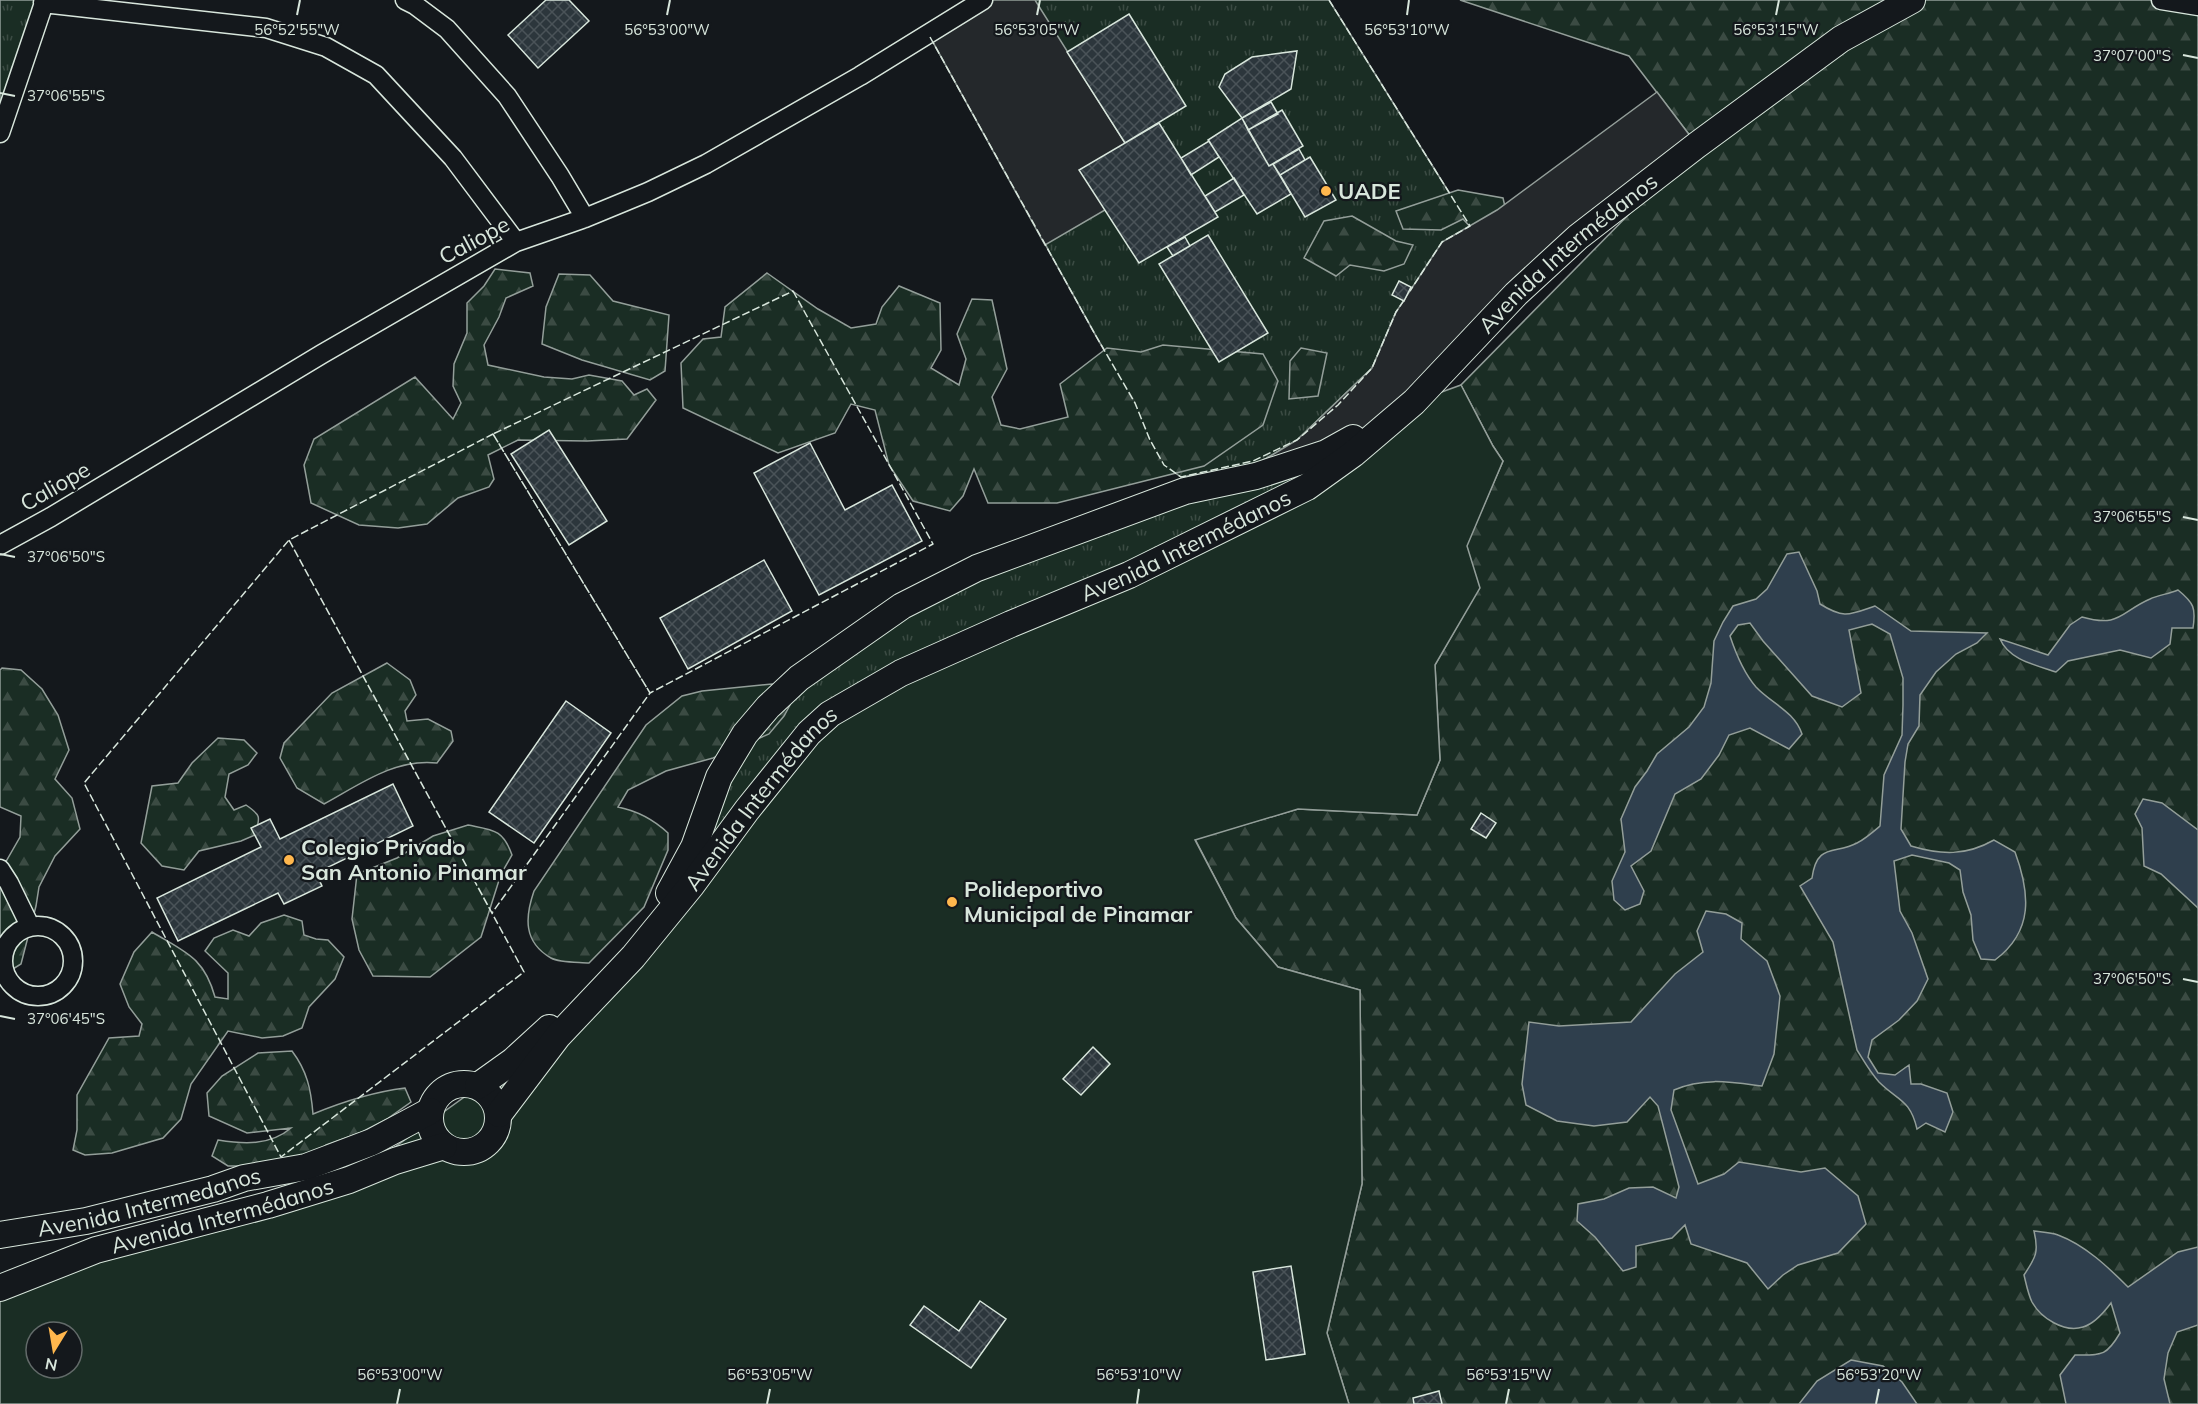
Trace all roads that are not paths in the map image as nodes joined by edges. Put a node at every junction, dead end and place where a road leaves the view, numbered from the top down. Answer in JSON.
{"nodes":[{"id":1,"x":983,"y":0,"type":"edge"},
{"id":2,"x":1873,"y":0,"type":"edge"},
{"id":3,"x":1912,"y":0,"type":"edge"},
{"id":4,"x":2161,"y":0,"type":"edge"},
{"id":5,"x":44,"y":2,"type":"edge"},
{"id":6,"x":414,"y":2,"type":"edge"},
{"id":7,"x":2198,"y":6,"type":"edge"},
{"id":8,"x":1,"y":128,"type":"edge"},
{"id":9,"x":585,"y":218,"type":"junction"},
{"id":10,"x":516,"y":242,"type":"junction"},
{"id":11,"x":0,"y":545,"type":"edge"},
{"id":12,"x":0,"y":869,"type":"edge"},
{"id":13,"x":30,"y":926,"type":"junction"},
{"id":14,"x":19,"y":990,"type":"junction"},
{"id":15,"x":0,"y":994,"type":"edge"},
{"id":16,"x":478,"y":1086,"type":"junction"},
{"id":17,"x":430,"y":1111,"type":"junction"},
{"id":18,"x":499,"y":1114,"type":"junction"},
{"id":19,"x":444,"y":1146,"type":"junction"},
{"id":20,"x":0,"y":1235,"type":"edge"},
{"id":21,"x":0,"y":1288,"type":"edge"}],
"edges":[{"from":1,"to":9,"type":"street","name":"Caliope"},
{"from":2,"to":16,"type":"main road","name":"Avenida Intermédanos"},
{"from":3,"to":18,"type":"main road","name":"Avenida Intermédanos"},
{"from":4,"to":7,"type":"street"},
{"from":5,"to":8,"type":"street"},
{"from":5,"to":10,"type":"street"},
{"from":6,"to":9,"type":"street"},
{"from":9,"to":10,"type":"street","name":"Caliope"},
{"from":10,"to":11,"type":"street","name":"Caliope"},
{"from":12,"to":13,"type":"street"},
{"from":13,"to":14,"type":"street"},
{"from":13,"to":14,"type":"street"},
{"from":14,"to":15,"type":"street"},
{"from":16,"to":17,"type":"main road"},
{"from":16,"to":18,"type":"main road"},
{"from":17,"to":19,"type":"main road"},
{"from":17,"to":20,"type":"main road","name":"Avenida Intermedanos"},
{"from":18,"to":19,"type":"main road"},
{"from":19,"to":21,"type":"main road","name":"Avenida Intermédanos"}]}
